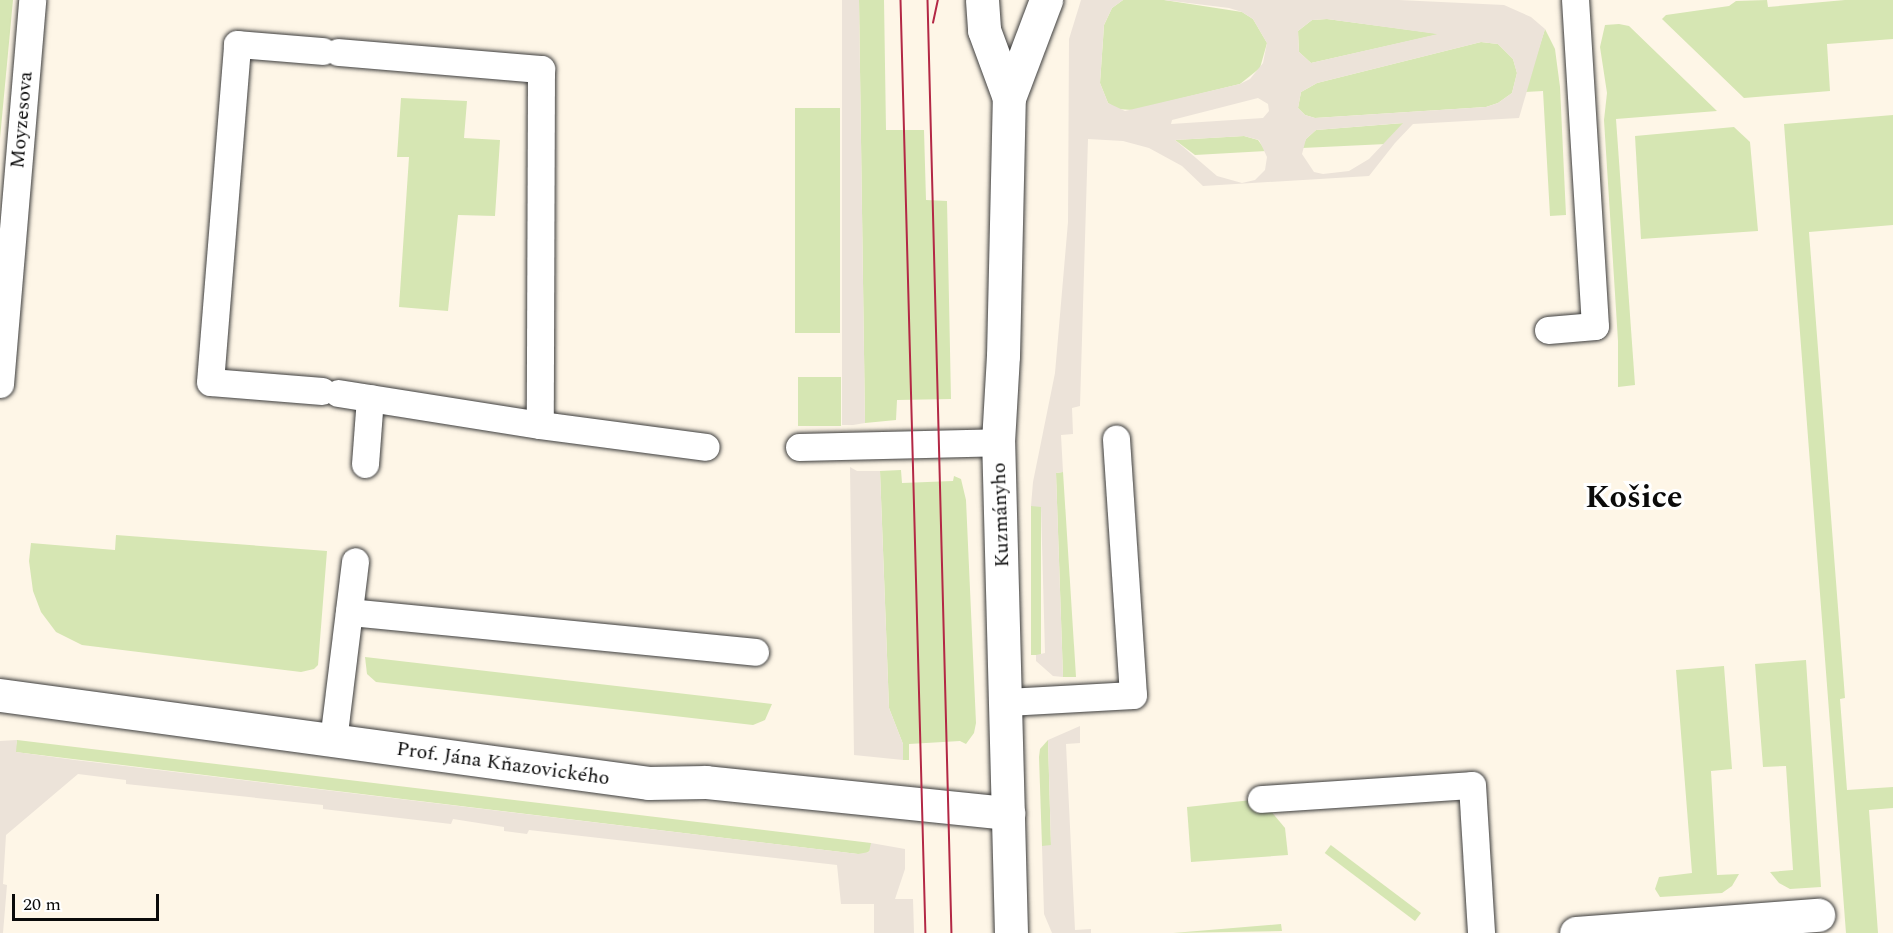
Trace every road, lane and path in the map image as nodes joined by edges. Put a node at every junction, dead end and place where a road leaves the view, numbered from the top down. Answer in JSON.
{"nodes":[{"id":1,"x":32,"y":0,"type":"edge"},
{"id":2,"x":982,"y":0,"type":"edge"},
{"id":3,"x":1046,"y":0,"type":"edge"},
{"id":4,"x":1575,"y":0,"type":"edge"},
{"id":5,"x":1009,"y":98,"type":"junction"},
{"id":6,"x":1548,"y":330,"type":"dead end"},
{"id":7,"x":0,"y":384,"type":"edge"},
{"id":8,"x":370,"y":398,"type":"junction"},
{"id":9,"x":540,"y":425,"type":"junction"},
{"id":10,"x":1116,"y":439,"type":"dead end"},
{"id":11,"x":998,"y":442,"type":"junction"},
{"id":12,"x":706,"y":447,"type":"dead end"},
{"id":13,"x":799,"y":447,"type":"dead end"},
{"id":14,"x":364,"y":464,"type":"dead end"},
{"id":15,"x":355,"y":561,"type":"dead end"},
{"id":16,"x":349,"y":612,"type":"junction"},
{"id":17,"x":755,"y":652,"type":"dead end"},
{"id":18,"x":0,"y":695,"type":"edge"},
{"id":19,"x":1006,"y":702,"type":"junction"},
{"id":20,"x":333,"y":741,"type":"junction"},
{"id":21,"x":1261,"y":799,"type":"dead end"},
{"id":22,"x":1008,"y":813,"type":"junction"},
{"id":23,"x":1818,"y":915,"type":"dead end"},
{"id":24,"x":1011,"y":933,"type":"edge"},
{"id":25,"x":1481,"y":933,"type":"edge"},
{"id":26,"x":1576,"y":933,"type":"edge"}],
"edges":[{"from":1,"to":7,"type":"lane","name":"Moyzesova"},
{"from":2,"to":5,"type":"street","name":"Kuzmányho"},
{"from":3,"to":5,"type":"street","name":"Kuzmányho"},
{"from":4,"to":6,"type":"lane"},
{"from":5,"to":11,"type":"street","name":"Kuzmányho"},
{"from":8,"to":9,"type":"lane"},
{"from":8,"to":9,"type":"lane"},
{"from":8,"to":14,"type":"lane"},
{"from":9,"to":12,"type":"lane"},
{"from":10,"to":19,"type":"lane"},
{"from":11,"to":13,"type":"lane"},
{"from":11,"to":19,"type":"street","name":"Kuzmányho"},
{"from":15,"to":16,"type":"lane"},
{"from":16,"to":17,"type":"lane"},
{"from":16,"to":20,"type":"lane"},
{"from":18,"to":20,"type":"street","name":"Prof. Jána Kňazovického"},
{"from":19,"to":22,"type":"street","name":"Kuzmányho"},
{"from":20,"to":22,"type":"street","name":"Prof. Jána Kňazovického"},
{"from":21,"to":25,"type":"lane"},
{"from":22,"to":24,"type":"street","name":"Kuzmányho"},
{"from":23,"to":26,"type":"street"}]}
